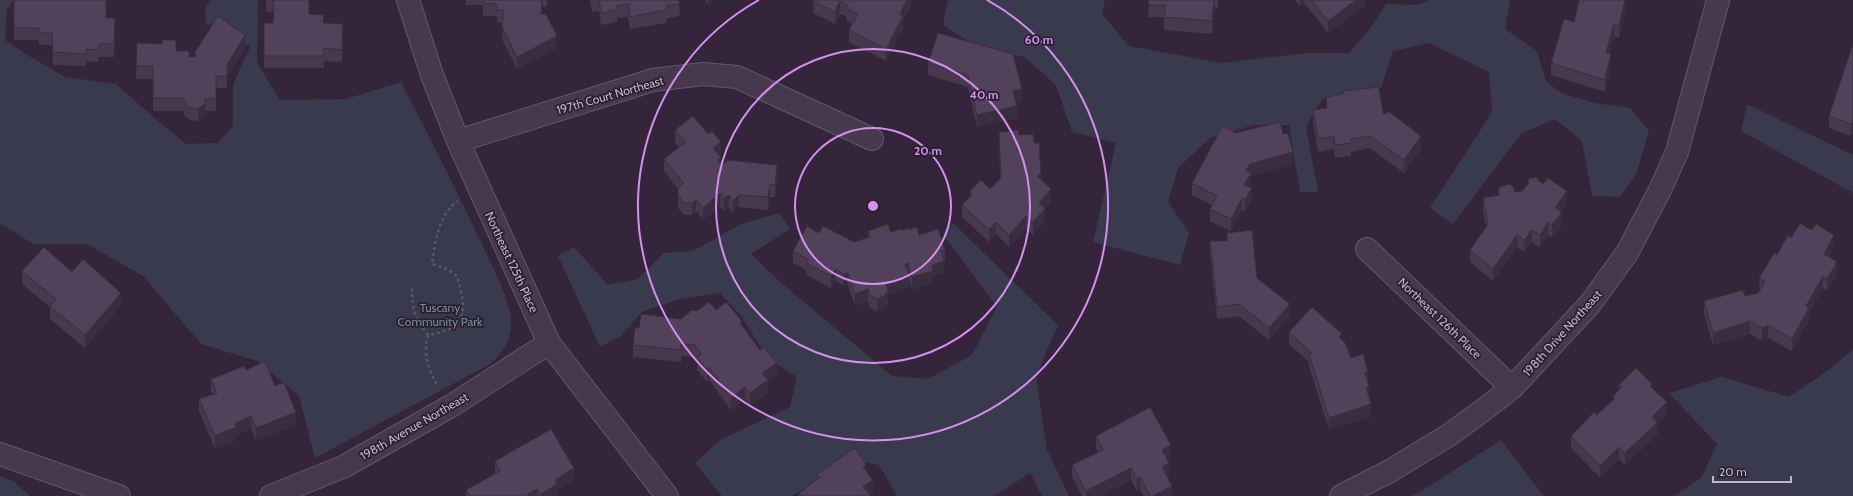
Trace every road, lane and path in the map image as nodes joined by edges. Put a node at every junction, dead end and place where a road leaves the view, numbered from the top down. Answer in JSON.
{"nodes":[{"id":1,"x":408,"y":0,"type":"edge"},
{"id":2,"x":1718,"y":0,"type":"edge"},
{"id":3,"x":872,"y":139,"type":"dead end"},
{"id":4,"x":458,"y":141,"type":"junction"},
{"id":5,"x":480,"y":191,"type":"junction"},
{"id":6,"x":1367,"y":249,"type":"dead end"},
{"id":7,"x":412,"y":288,"type":"dead end"},
{"id":8,"x":428,"y":335,"type":"junction"},
{"id":9,"x":549,"y":343,"type":"junction"},
{"id":10,"x":1512,"y":388,"type":"junction"},
{"id":11,"x":451,"y":406,"type":"junction"},
{"id":12,"x":0,"y":454,"type":"edge"},
{"id":13,"x":119,"y":496,"type":"edge"},
{"id":14,"x":271,"y":496,"type":"edge"},
{"id":15,"x":667,"y":496,"type":"edge"},
{"id":16,"x":1341,"y":496,"type":"edge"}],
"edges":[{"from":1,"to":4,"type":"street","name":"Northeast 125th Place"},
{"from":2,"to":10,"type":"street","name":"198th Drive Northeast"},
{"from":3,"to":4,"type":"street","name":"197th Court Northeast"},
{"from":4,"to":5,"type":"street","name":"Northeast 125th Place"},
{"from":5,"to":8,"type":"path"},
{"from":5,"to":9,"type":"street","name":"Northeast 125th Place"},
{"from":6,"to":10,"type":"street","name":"Northeast 126th Place"},
{"from":7,"to":8,"type":"path"},
{"from":8,"to":11,"type":"path"},
{"from":9,"to":11,"type":"street","name":"198th Avenue Northeast"},
{"from":9,"to":15,"type":"street","name":"Northeast 125th Place"},
{"from":10,"to":16,"type":"street","name":"198th Drive Northeast"},
{"from":11,"to":14,"type":"street","name":"198th Avenue Northeast"},
{"from":12,"to":13,"type":"street"}]}
